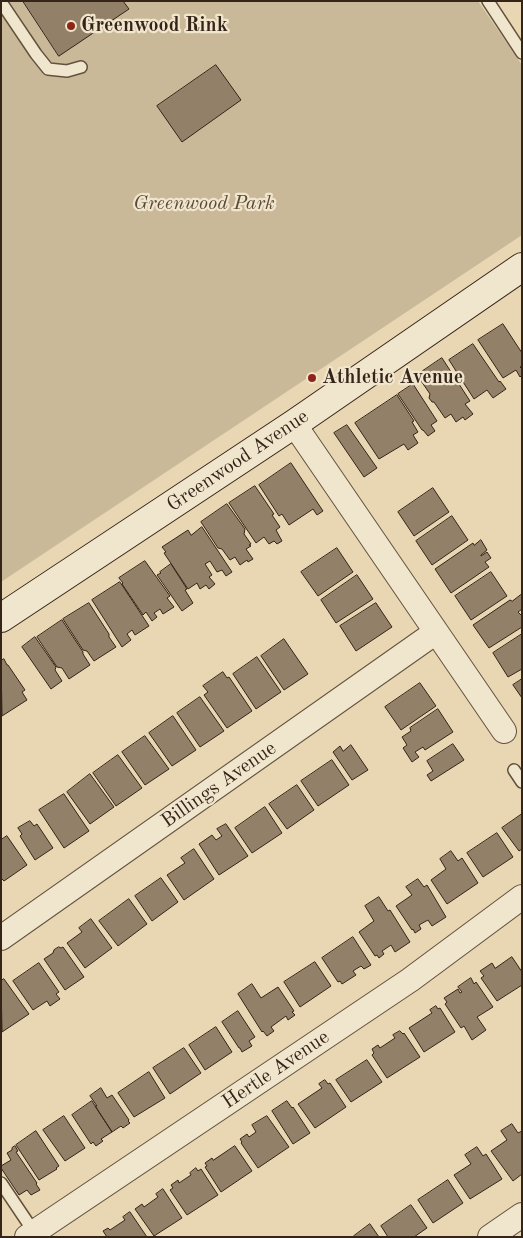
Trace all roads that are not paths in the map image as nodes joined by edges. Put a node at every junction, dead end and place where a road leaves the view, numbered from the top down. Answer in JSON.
{"nodes":[{"id":1,"x":488,"y":1,"type":"edge"},
{"id":2,"x":1,"y":2,"type":"edge"},
{"id":3,"x":522,"y":53,"type":"edge"},
{"id":4,"x":81,"y":67,"type":"dead end"},
{"id":5,"x":519,"y":275,"type":"edge"},
{"id":6,"x":294,"y":424,"type":"junction"},
{"id":7,"x":1,"y":618,"type":"edge"},
{"id":8,"x":436,"y":632,"type":"junction"},
{"id":9,"x":504,"y":731,"type":"dead end"},
{"id":10,"x":514,"y":770,"type":"dead end"},
{"id":11,"x":522,"y":782,"type":"edge"},
{"id":12,"x":522,"y":897,"type":"edge"},
{"id":13,"x":1,"y":938,"type":"edge"},
{"id":14,"x":1,"y":1183,"type":"edge"},
{"id":15,"x":522,"y":1216,"type":"edge"},
{"id":16,"x":30,"y":1234,"type":"edge"},
{"id":17,"x":490,"y":1237,"type":"edge"}],
"edges":[{"from":1,"to":3,"type":"lane"},
{"from":2,"to":4,"type":"lane"},
{"from":5,"to":6,"type":"street","name":"Greenwood Avenue"},
{"from":6,"to":7,"type":"street","name":"Greenwood Avenue"},
{"from":6,"to":8,"type":"street"},
{"from":8,"to":9,"type":"street"},
{"from":8,"to":13,"type":"street","name":"Billings Avenue"},
{"from":10,"to":11,"type":"lane"},
{"from":12,"to":16,"type":"street","name":"Hertle Avenue"},
{"from":14,"to":16,"type":"lane"},
{"from":15,"to":17,"type":"street"}]}
